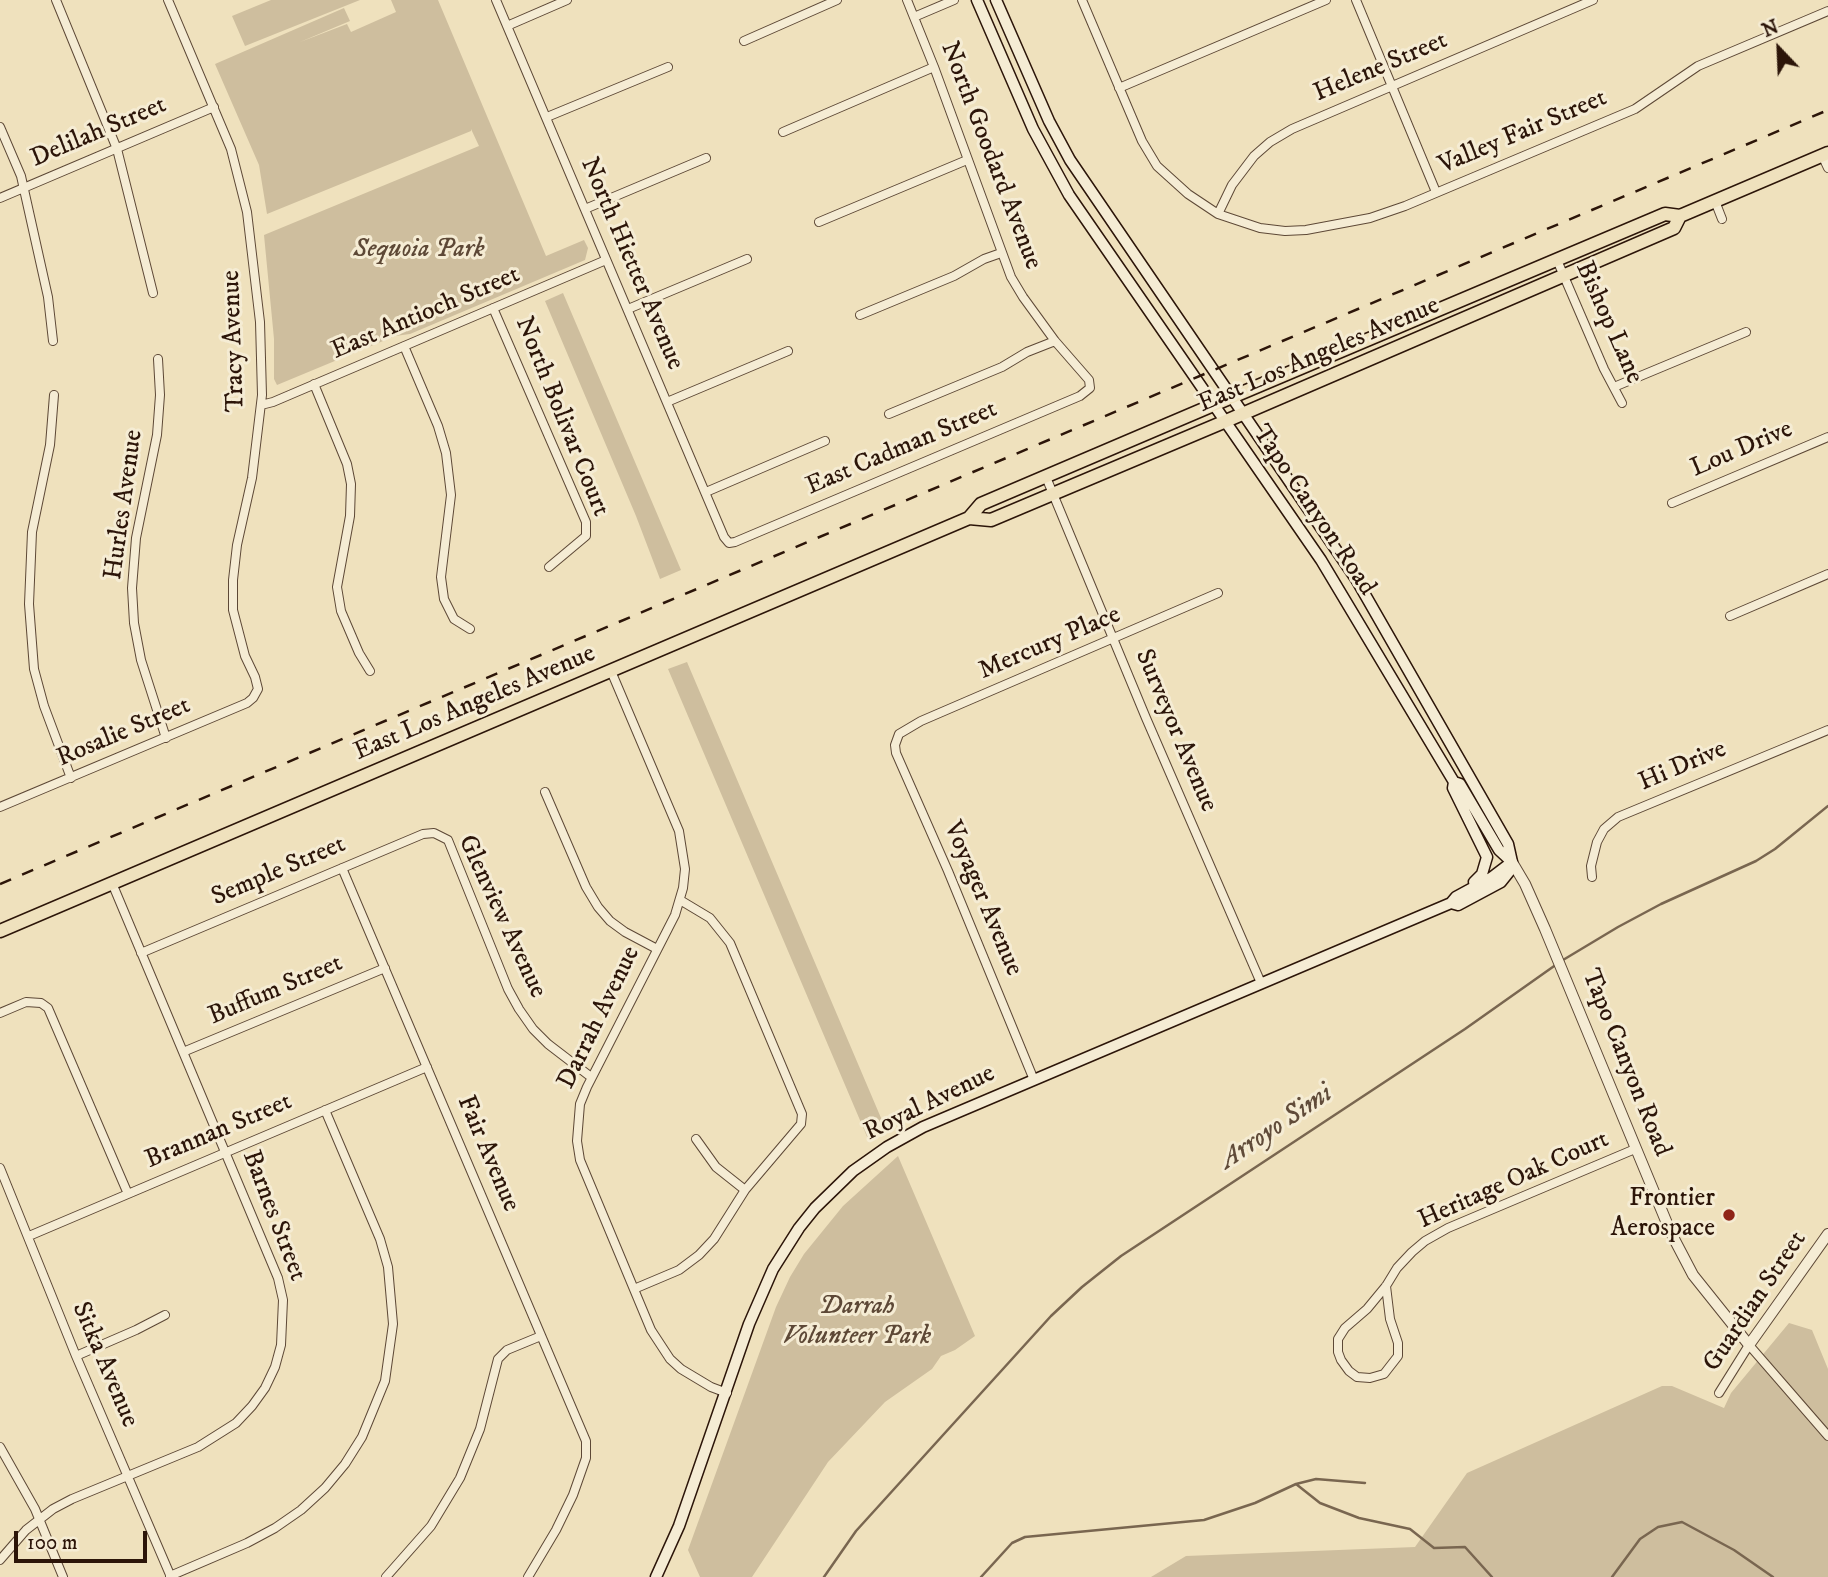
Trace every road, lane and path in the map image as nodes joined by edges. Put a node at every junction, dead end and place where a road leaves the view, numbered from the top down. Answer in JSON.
{"nodes":[{"id":1,"x":56,"y":0,"type":"edge"},
{"id":2,"x":168,"y":0,"type":"edge"},
{"id":3,"x":496,"y":0,"type":"edge"},
{"id":4,"x":567,"y":0,"type":"edge"},
{"id":5,"x":838,"y":0,"type":"edge"},
{"id":6,"x":907,"y":0,"type":"edge"},
{"id":7,"x":954,"y":0,"type":"edge"},
{"id":8,"x":976,"y":0,"type":"edge"},
{"id":9,"x":996,"y":0,"type":"edge"},
{"id":10,"x":1082,"y":0,"type":"edge"},
{"id":11,"x":1326,"y":0,"type":"edge"},
{"id":12,"x":1356,"y":0,"type":"edge"},
{"id":13,"x":1593,"y":0,"type":"edge"},
{"id":14,"x":1828,"y":11,"type":"edge"},
{"id":15,"x":914,"y":17,"type":"junction"},
{"id":16,"x":508,"y":26,"type":"junction"},
{"id":17,"x":744,"y":41,"type":"dead end"},
{"id":18,"x":668,"y":67,"type":"dead end"},
{"id":19,"x":934,"y":67,"type":"junction"},
{"id":20,"x":1392,"y":87,"type":"junction"},
{"id":21,"x":1119,"y":88,"type":"junction"},
{"id":22,"x":214,"y":107,"type":"junction"},
{"id":23,"x":547,"y":117,"type":"junction"},
{"id":24,"x":0,"y":127,"type":"edge"},
{"id":25,"x":783,"y":132,"type":"dead end"},
{"id":26,"x":117,"y":149,"type":"junction"},
{"id":27,"x":1825,"y":154,"type":"edge"},
{"id":28,"x":706,"y":158,"type":"dead end"},
{"id":29,"x":967,"y":160,"type":"junction"},
{"id":30,"x":1828,"y":168,"type":"edge"},
{"id":31,"x":23,"y":188,"type":"junction"},
{"id":32,"x":1436,"y":192,"type":"junction"},
{"id":33,"x":0,"y":198,"type":"edge"},
{"id":34,"x":1714,"y":201,"type":"junction"},
{"id":35,"x":585,"y":209,"type":"junction"},
{"id":36,"x":1218,"y":214,"type":"junction"},
{"id":37,"x":1680,"y":216,"type":"junction"},
{"id":38,"x":1723,"y":219,"type":"dead end"},
{"id":39,"x":820,"y":222,"type":"dead end"},
{"id":40,"x":1001,"y":253,"type":"junction"},
{"id":41,"x":747,"y":259,"type":"dead end"},
{"id":42,"x":606,"y":260,"type":"junction"},
{"id":43,"x":1557,"y":260,"type":"junction"},
{"id":44,"x":1564,"y":275,"type":"junction"},
{"id":45,"x":153,"y":293,"type":"dead end"},
{"id":46,"x":493,"y":308,"type":"junction"},
{"id":47,"x":628,"y":309,"type":"junction"},
{"id":48,"x":859,"y":315,"type":"dead end"},
{"id":49,"x":1746,"y":332,"type":"dead end"},
{"id":50,"x":53,"y":341,"type":"dead end"},
{"id":51,"x":1055,"y":341,"type":"junction"},
{"id":52,"x":404,"y":346,"type":"junction"},
{"id":53,"x":788,"y":351,"type":"dead end"},
{"id":54,"x":158,"y":359,"type":"dead end"},
{"id":55,"x":314,"y":384,"type":"junction"},
{"id":56,"x":1614,"y":387,"type":"junction"},
{"id":57,"x":1090,"y":388,"type":"joint"},
{"id":58,"x":54,"y":395,"type":"dead end"},
{"id":59,"x":1232,"y":397,"type":"junction"},
{"id":60,"x":667,"y":401,"type":"junction"},
{"id":61,"x":1622,"y":403,"type":"dead end"},
{"id":62,"x":261,"y":405,"type":"junction"},
{"id":63,"x":1215,"y":405,"type":"junction"},
{"id":64,"x":889,"y":414,"type":"dead end"},
{"id":65,"x":1245,"y":414,"type":"junction"},
{"id":66,"x":1226,"y":421,"type":"junction"},
{"id":67,"x":1828,"y":437,"type":"edge"},
{"id":68,"x":825,"y":441,"type":"dead end"},
{"id":69,"x":1046,"y":477,"type":"junction"},
{"id":70,"x":706,"y":492,"type":"junction"},
{"id":71,"x":1053,"y":494,"type":"junction"},
{"id":72,"x":1672,"y":502,"type":"dead end"},
{"id":73,"x":969,"y":518,"type":"junction"},
{"id":74,"x":729,"y":542,"type":"joint"},
{"id":75,"x":549,"y":567,"type":"dead end"},
{"id":76,"x":1828,"y":574,"type":"edge"},
{"id":77,"x":1218,"y":593,"type":"dead end"},
{"id":78,"x":1730,"y":616,"type":"dead end"},
{"id":79,"x":470,"y":629,"type":"dead end"},
{"id":80,"x":1113,"y":640,"type":"junction"},
{"id":81,"x":370,"y":671,"type":"dead end"},
{"id":82,"x":611,"y":671,"type":"junction"},
{"id":83,"x":258,"y":689,"type":"joint"},
{"id":84,"x":1828,"y":730,"type":"edge"},
{"id":85,"x":899,"y":734,"type":"joint"},
{"id":86,"x":166,"y":738,"type":"junction"},
{"id":87,"x":71,"y":778,"type":"junction"},
{"id":88,"x":1454,"y":782,"type":"junction"},
{"id":89,"x":545,"y":792,"type":"dead end"},
{"id":90,"x":0,"y":807,"type":"edge"},
{"id":91,"x":434,"y":833,"type":"joint"},
{"id":92,"x":1512,"y":862,"type":"junction"},
{"id":93,"x":342,"y":868,"type":"junction"},
{"id":94,"x":1592,"y":877,"type":"dead end"},
{"id":95,"x":112,"y":883,"type":"junction"},
{"id":96,"x":1465,"y":892,"type":"junction"},
{"id":97,"x":680,"y":900,"type":"junction"},
{"id":98,"x":1451,"y":903,"type":"junction"},
{"id":99,"x":0,"y":931,"type":"edge"},
{"id":100,"x":657,"y":949,"type":"junction"},
{"id":101,"x":141,"y":953,"type":"junction"},
{"id":102,"x":385,"y":968,"type":"junction"},
{"id":103,"x":1261,"y":983,"type":"junction"},
{"id":104,"x":0,"y":1013,"type":"edge"},
{"id":105,"x":183,"y":1052,"type":"junction"},
{"id":106,"x":427,"y":1067,"type":"junction"},
{"id":107,"x":591,"y":1077,"type":"junction"},
{"id":108,"x":1034,"y":1080,"type":"junction"},
{"id":109,"x":325,"y":1110,"type":"junction"},
{"id":110,"x":696,"y":1139,"type":"dead end"},
{"id":111,"x":1636,"y":1149,"type":"junction"},
{"id":112,"x":226,"y":1152,"type":"junction"},
{"id":113,"x":0,"y":1168,"type":"edge"},
{"id":114,"x":745,"y":1190,"type":"junction"},
{"id":115,"x":128,"y":1194,"type":"junction"},
{"id":116,"x":1828,"y":1234,"type":"edge"},
{"id":117,"x":29,"y":1236,"type":"junction"},
{"id":118,"x":1386,"y":1286,"type":"junction"},
{"id":119,"x":634,"y":1289,"type":"junction"},
{"id":120,"x":165,"y":1315,"type":"dead end"},
{"id":121,"x":541,"y":1336,"type":"junction"},
{"id":122,"x":1749,"y":1345,"type":"junction"},
{"id":123,"x":76,"y":1356,"type":"junction"},
{"id":124,"x":727,"y":1393,"type":"junction"},
{"id":125,"x":1719,"y":1394,"type":"dead end"},
{"id":126,"x":1828,"y":1436,"type":"edge"},
{"id":127,"x":0,"y":1447,"type":"edge"},
{"id":128,"x":127,"y":1475,"type":"junction"},
{"id":129,"x":38,"y":1519,"type":"junction"},
{"id":130,"x":0,"y":1560,"type":"edge"},
{"id":131,"x":64,"y":1577,"type":"edge"},
{"id":132,"x":171,"y":1577,"type":"edge"},
{"id":133,"x":386,"y":1577,"type":"edge"},
{"id":134,"x":528,"y":1577,"type":"edge"},
{"id":135,"x":656,"y":1577,"type":"edge"}],
"edges":[{"from":1,"to":26,"type":"street"},
{"from":2,"to":22,"type":"street","name":"Tracy Avenue"},
{"from":3,"to":16,"type":"street","name":"North Hietter Avenue"},
{"from":4,"to":16,"type":"street"},
{"from":5,"to":17,"type":"street"},
{"from":6,"to":15,"type":"street","name":"North Goodard Avenue"},
{"from":7,"to":15,"type":"street"},
{"from":8,"to":63,"type":"main road","name":"Tapo Canyon Road"},
{"from":9,"to":59,"type":"main road","name":"Tapo Canyon Road"},
{"from":10,"to":21,"type":"street","name":"Valley Fair Street"},
{"from":11,"to":21,"type":"street"},
{"from":12,"to":20,"type":"street"},
{"from":13,"to":20,"type":"street","name":"Helene Street"},
{"from":14,"to":32,"type":"street","name":"Valley Fair Street"},
{"from":15,"to":19,"type":"street","name":"North Goodard Avenue"},
{"from":16,"to":23,"type":"street","name":"North Hietter Avenue"},
{"from":18,"to":23,"type":"street"},
{"from":19,"to":25,"type":"street"},
{"from":19,"to":29,"type":"street","name":"North Goodard Avenue"},
{"from":20,"to":32,"type":"street"},
{"from":20,"to":36,"type":"street","name":"Helene Street"},
{"from":21,"to":36,"type":"street","name":"Valley Fair Street"},
{"from":22,"to":26,"type":"street","name":"Delilah Street"},
{"from":22,"to":62,"type":"street","name":"Tracy Avenue"},
{"from":23,"to":35,"type":"street","name":"North Hietter Avenue"},
{"from":24,"to":31,"type":"street"},
{"from":26,"to":31,"type":"street","name":"Delilah Street"},
{"from":26,"to":45,"type":"street"},
{"from":27,"to":30,"type":"street"},
{"from":27,"to":34,"type":"main road","name":"East Los Angeles Avenue"},
{"from":28,"to":35,"type":"street"},
{"from":29,"to":39,"type":"street"},
{"from":29,"to":40,"type":"street","name":"North Goodard Avenue"},
{"from":31,"to":33,"type":"street","name":"Delilah Street"},
{"from":31,"to":50,"type":"street"},
{"from":32,"to":36,"type":"street","name":"Valley Fair Street"},
{"from":34,"to":37,"type":"main road","name":"East Los Angeles Avenue"},
{"from":34,"to":38,"type":"street"},
{"from":35,"to":42,"type":"street","name":"North Hietter Avenue"},
{"from":37,"to":43,"type":"main road","name":"East Los Angeles Avenue"},
{"from":37,"to":44,"type":"main road","name":"East Los Angeles Avenue"},
{"from":40,"to":48,"type":"street"},
{"from":40,"to":51,"type":"street","name":"North Goodard Avenue"},
{"from":41,"to":47,"type":"street"},
{"from":42,"to":46,"type":"street","name":"East Antioch Street"},
{"from":42,"to":47,"type":"street","name":"North Hietter Avenue"},
{"from":43,"to":44,"type":"street","name":"Bishop Lane"},
{"from":43,"to":59,"type":"main road","name":"East Los Angeles Avenue"},
{"from":44,"to":56,"type":"street","name":"Bishop Lane"},
{"from":44,"to":65,"type":"main road","name":"East Los Angeles Avenue"},
{"from":46,"to":52,"type":"street","name":"East Antioch Street"},
{"from":46,"to":75,"type":"street","name":"North Bolivar Court"},
{"from":47,"to":60,"type":"street","name":"North Hietter Avenue"},
{"from":49,"to":56,"type":"street"},
{"from":51,"to":57,"type":"street","name":"North Goodard Avenue"},
{"from":51,"to":64,"type":"street"},
{"from":52,"to":55,"type":"street","name":"East Antioch Street"},
{"from":52,"to":79,"type":"street"},
{"from":53,"to":60,"type":"street"},
{"from":54,"to":86,"type":"street","name":"Hurles Avenue"},
{"from":55,"to":62,"type":"street","name":"East Antioch Street"},
{"from":55,"to":81,"type":"street"},
{"from":56,"to":61,"type":"street","name":"Bishop Lane"},
{"from":57,"to":74,"type":"street","name":"East Cadman Street"},
{"from":58,"to":87,"type":"street"},
{"from":59,"to":63,"type":"main road","name":"East Los Angeles Avenue"},
{"from":59,"to":65,"type":"main road","name":"Tapo Canyon Road"},
{"from":60,"to":70,"type":"street","name":"North Hietter Avenue"},
{"from":62,"to":83,"type":"street","name":"Tracy Avenue"},
{"from":63,"to":66,"type":"main road","name":"Tapo Canyon Road"},
{"from":63,"to":69,"type":"main road","name":"East Los Angeles Avenue"},
{"from":65,"to":66,"type":"main road","name":"East Los Angeles Avenue"},
{"from":65,"to":92,"type":"main road","name":"Tapo Canyon Road"},
{"from":66,"to":71,"type":"main road","name":"East Los Angeles Avenue"},
{"from":66,"to":88,"type":"main road","name":"Tapo Canyon Road"},
{"from":67,"to":72,"type":"street","name":"Lou Drive"},
{"from":68,"to":70,"type":"street"},
{"from":69,"to":71,"type":"street","name":"Surveyor Avenue"},
{"from":69,"to":73,"type":"main road","name":"East Los Angeles Avenue"},
{"from":70,"to":74,"type":"street","name":"North Hietter Avenue"},
{"from":71,"to":73,"type":"main road","name":"East Los Angeles Avenue"},
{"from":71,"to":80,"type":"street","name":"Surveyor Avenue"},
{"from":73,"to":82,"type":"main road","name":"East Los Angeles Avenue"},
{"from":76,"to":78,"type":"street"},
{"from":77,"to":80,"type":"street","name":"Mercury Place"},
{"from":80,"to":85,"type":"street","name":"Mercury Place"},
{"from":80,"to":103,"type":"street","name":"Surveyor Avenue"},
{"from":82,"to":95,"type":"main road","name":"East Los Angeles Avenue"},
{"from":82,"to":97,"type":"street","name":"Darrah Avenue"},
{"from":83,"to":86,"type":"street","name":"Rosalie Street"},
{"from":84,"to":94,"type":"street","name":"Hi Drive"},
{"from":85,"to":108,"type":"street","name":"Voyager Avenue"},
{"from":86,"to":87,"type":"street","name":"Rosalie Street"},
{"from":87,"to":90,"type":"street","name":"Rosalie Street"},
{"from":88,"to":92,"type":"main road","name":"Tapo Canyon Road"},
{"from":88,"to":96,"type":"main road"},
{"from":89,"to":100,"type":"street"},
{"from":91,"to":93,"type":"street","name":"Semple Street"},
{"from":91,"to":107,"type":"street","name":"Glenview Avenue"},
{"from":92,"to":96,"type":"main road","name":"Royal Avenue"},
{"from":92,"to":98,"type":"main road","name":"Royal Avenue"},
{"from":92,"to":111,"type":"street","name":"Tapo Canyon Road"},
{"from":93,"to":101,"type":"street","name":"Semple Street"},
{"from":93,"to":102,"type":"street","name":"Fair Avenue"},
{"from":95,"to":99,"type":"main road","name":"East Los Angeles Avenue"},
{"from":95,"to":101,"type":"street","name":"Barnes Street"},
{"from":96,"to":98,"type":"main road","name":"Royal Avenue"},
{"from":97,"to":100,"type":"street","name":"Darrah Avenue"},
{"from":97,"to":114,"type":"street"},
{"from":98,"to":103,"type":"main road","name":"Royal Avenue"},
{"from":100,"to":107,"type":"street","name":"Darrah Avenue"},
{"from":101,"to":105,"type":"street","name":"Barnes Street"},
{"from":102,"to":105,"type":"street","name":"Buffum Street"},
{"from":102,"to":106,"type":"street","name":"Fair Avenue"},
{"from":103,"to":108,"type":"main road","name":"Royal Avenue"},
{"from":104,"to":115,"type":"street"},
{"from":105,"to":112,"type":"street","name":"Barnes Street"},
{"from":106,"to":109,"type":"street","name":"Brannan Street"},
{"from":106,"to":121,"type":"street","name":"Fair Avenue"},
{"from":107,"to":119,"type":"street","name":"Darrah Avenue"},
{"from":108,"to":124,"type":"main road","name":"Royal Avenue"},
{"from":109,"to":112,"type":"street","name":"Brannan Street"},
{"from":109,"to":132,"type":"street"},
{"from":110,"to":114,"type":"street"},
{"from":111,"to":118,"type":"street","name":"Heritage Oak Court"},
{"from":111,"to":122,"type":"street","name":"Tapo Canyon Road"},
{"from":112,"to":115,"type":"street","name":"Brannan Street"},
{"from":112,"to":128,"type":"street","name":"Barnes Street"},
{"from":113,"to":117,"type":"street","name":"Sitka Avenue"},
{"from":114,"to":119,"type":"street"},
{"from":115,"to":117,"type":"street","name":"Brannan Street"},
{"from":116,"to":122,"type":"street","name":"Guardian Street"},
{"from":117,"to":123,"type":"street","name":"Sitka Avenue"},
{"from":118,"to":118,"type":"street","name":"Heritage Oak Court"},
{"from":119,"to":124,"type":"street","name":"Darrah Avenue"},
{"from":120,"to":123,"type":"street"},
{"from":121,"to":133,"type":"street"},
{"from":121,"to":134,"type":"street","name":"Fair Avenue"},
{"from":122,"to":125,"type":"street","name":"Guardian Street"},
{"from":122,"to":126,"type":"street"},
{"from":123,"to":128,"type":"street","name":"Sitka Avenue"},
{"from":124,"to":135,"type":"main road","name":"Royal Avenue"},
{"from":127,"to":129,"type":"street"},
{"from":128,"to":129,"type":"street","name":"Barnes Street"},
{"from":128,"to":132,"type":"street","name":"Sitka Avenue"},
{"from":129,"to":130,"type":"street","name":"Barnes Street"},
{"from":129,"to":131,"type":"street"}]}
